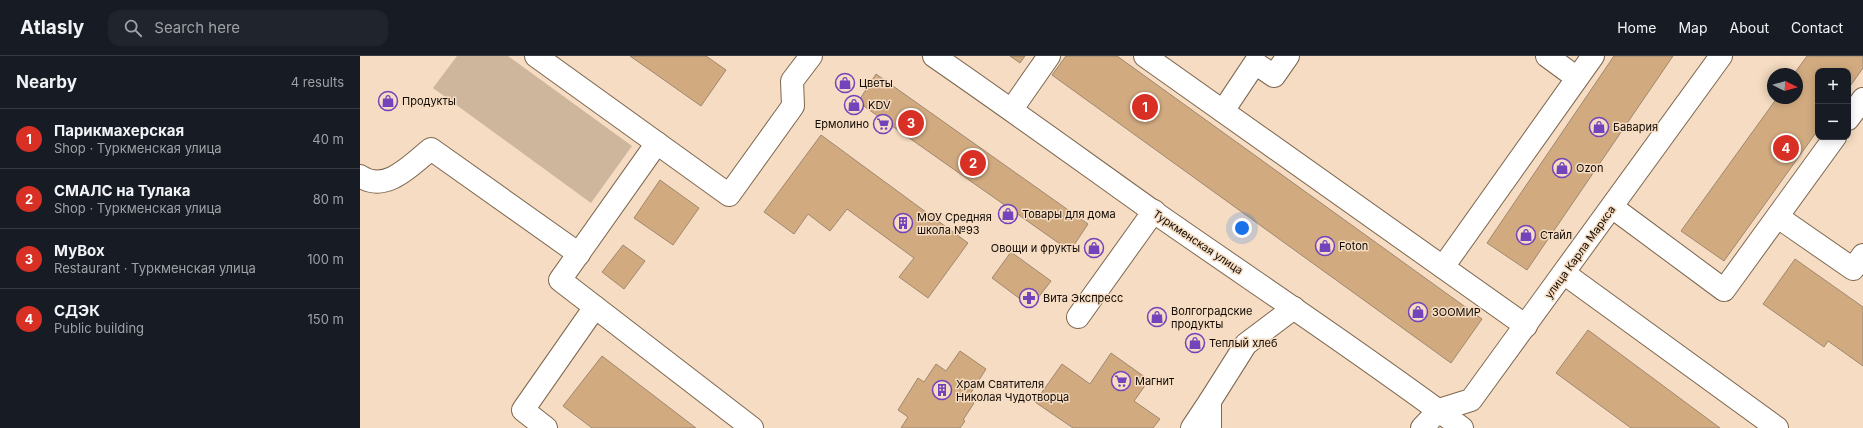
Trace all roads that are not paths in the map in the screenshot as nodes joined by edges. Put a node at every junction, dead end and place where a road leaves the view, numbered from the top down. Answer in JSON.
{"nodes":[{"id":1,"x":536,"y":56,"type":"edge"},
{"id":2,"x":811,"y":56,"type":"edge"},
{"id":3,"x":934,"y":56,"type":"edge"},
{"id":4,"x":1049,"y":56,"type":"edge"},
{"id":5,"x":1146,"y":56,"type":"edge"},
{"id":6,"x":1288,"y":56,"type":"edge"},
{"id":7,"x":1547,"y":56,"type":"edge"},
{"id":8,"x":1593,"y":56,"type":"edge"},
{"id":9,"x":1721,"y":56,"type":"edge"},
{"id":10,"x":1577,"y":78,"type":"junction"},
{"id":11,"x":1863,"y":99,"type":"edge"},
{"id":12,"x":1012,"y":109,"type":"junction"},
{"id":13,"x":1222,"y":111,"type":"junction"},
{"id":14,"x":1851,"y":115,"type":"edge"},
{"id":15,"x":1833,"y":140,"type":"edge"},
{"id":16,"x":657,"y":143,"type":"junction"},
{"id":17,"x":360,"y":176,"type":"edge"},
{"id":18,"x":1612,"y":207,"type":"junction"},
{"id":19,"x":1154,"y":211,"type":"junction"},
{"id":20,"x":1778,"y":216,"type":"junction"},
{"id":21,"x":579,"y":254,"type":"junction"},
{"id":22,"x":1863,"y":254,"type":"edge"},
{"id":23,"x":1443,"y":267,"type":"junction"},
{"id":24,"x":1565,"y":274,"type":"junction"},
{"id":25,"x":595,"y":307,"type":"junction"},
{"id":26,"x":1294,"y":308,"type":"junction"},
{"id":27,"x":1078,"y":317,"type":"dead end"},
{"id":28,"x":1526,"y":326,"type":"junction"},
{"id":29,"x":1210,"y":400,"type":"junction"},
{"id":30,"x":1439,"y":410,"type":"junction"},
{"id":31,"x":546,"y":428,"type":"edge"},
{"id":32,"x":752,"y":428,"type":"edge"},
{"id":33,"x":1192,"y":428,"type":"edge"},
{"id":34,"x":1210,"y":428,"type":"edge"},
{"id":35,"x":1422,"y":428,"type":"edge"},
{"id":36,"x":1462,"y":428,"type":"edge"},
{"id":37,"x":1777,"y":428,"type":"edge"}],
"edges":[{"from":1,"to":16,"type":"street"},
{"from":2,"to":16,"type":"street"},
{"from":3,"to":12,"type":"street","name":"Туркменская улица"},
{"from":4,"to":12,"type":"street"},
{"from":5,"to":13,"type":"street"},
{"from":6,"to":13,"type":"street"},
{"from":7,"to":10,"type":"street"},
{"from":8,"to":10,"type":"street"},
{"from":9,"to":18,"type":"street","name":"улица Карла Маркса"},
{"from":10,"to":23,"type":"street"},
{"from":11,"to":14,"type":"street"},
{"from":12,"to":19,"type":"street","name":"Туркменская улица"},
{"from":13,"to":23,"type":"street"},
{"from":15,"to":20,"type":"street"},
{"from":16,"to":21,"type":"street"},
{"from":17,"to":21,"type":"street"},
{"from":18,"to":20,"type":"street"},
{"from":18,"to":24,"type":"street","name":"улица Карла Маркса"},
{"from":19,"to":26,"type":"street","name":"Туркменская улица"},
{"from":19,"to":27,"type":"street"},
{"from":20,"to":22,"type":"street"},
{"from":21,"to":25,"type":"street"},
{"from":23,"to":28,"type":"street"},
{"from":24,"to":28,"type":"street","name":"улица Карла Маркса"},
{"from":24,"to":37,"type":"street"},
{"from":25,"to":31,"type":"street"},
{"from":25,"to":32,"type":"street"},
{"from":26,"to":29,"type":"street"},
{"from":26,"to":30,"type":"street","name":"Туркменская улица"},
{"from":28,"to":30,"type":"street","name":"улица Карла Маркса"},
{"from":29,"to":33,"type":"street"},
{"from":29,"to":34,"type":"street"},
{"from":30,"to":35,"type":"street","name":"улица Карла Маркса"},
{"from":30,"to":36,"type":"street","name":"Туркменская улица"}]}
